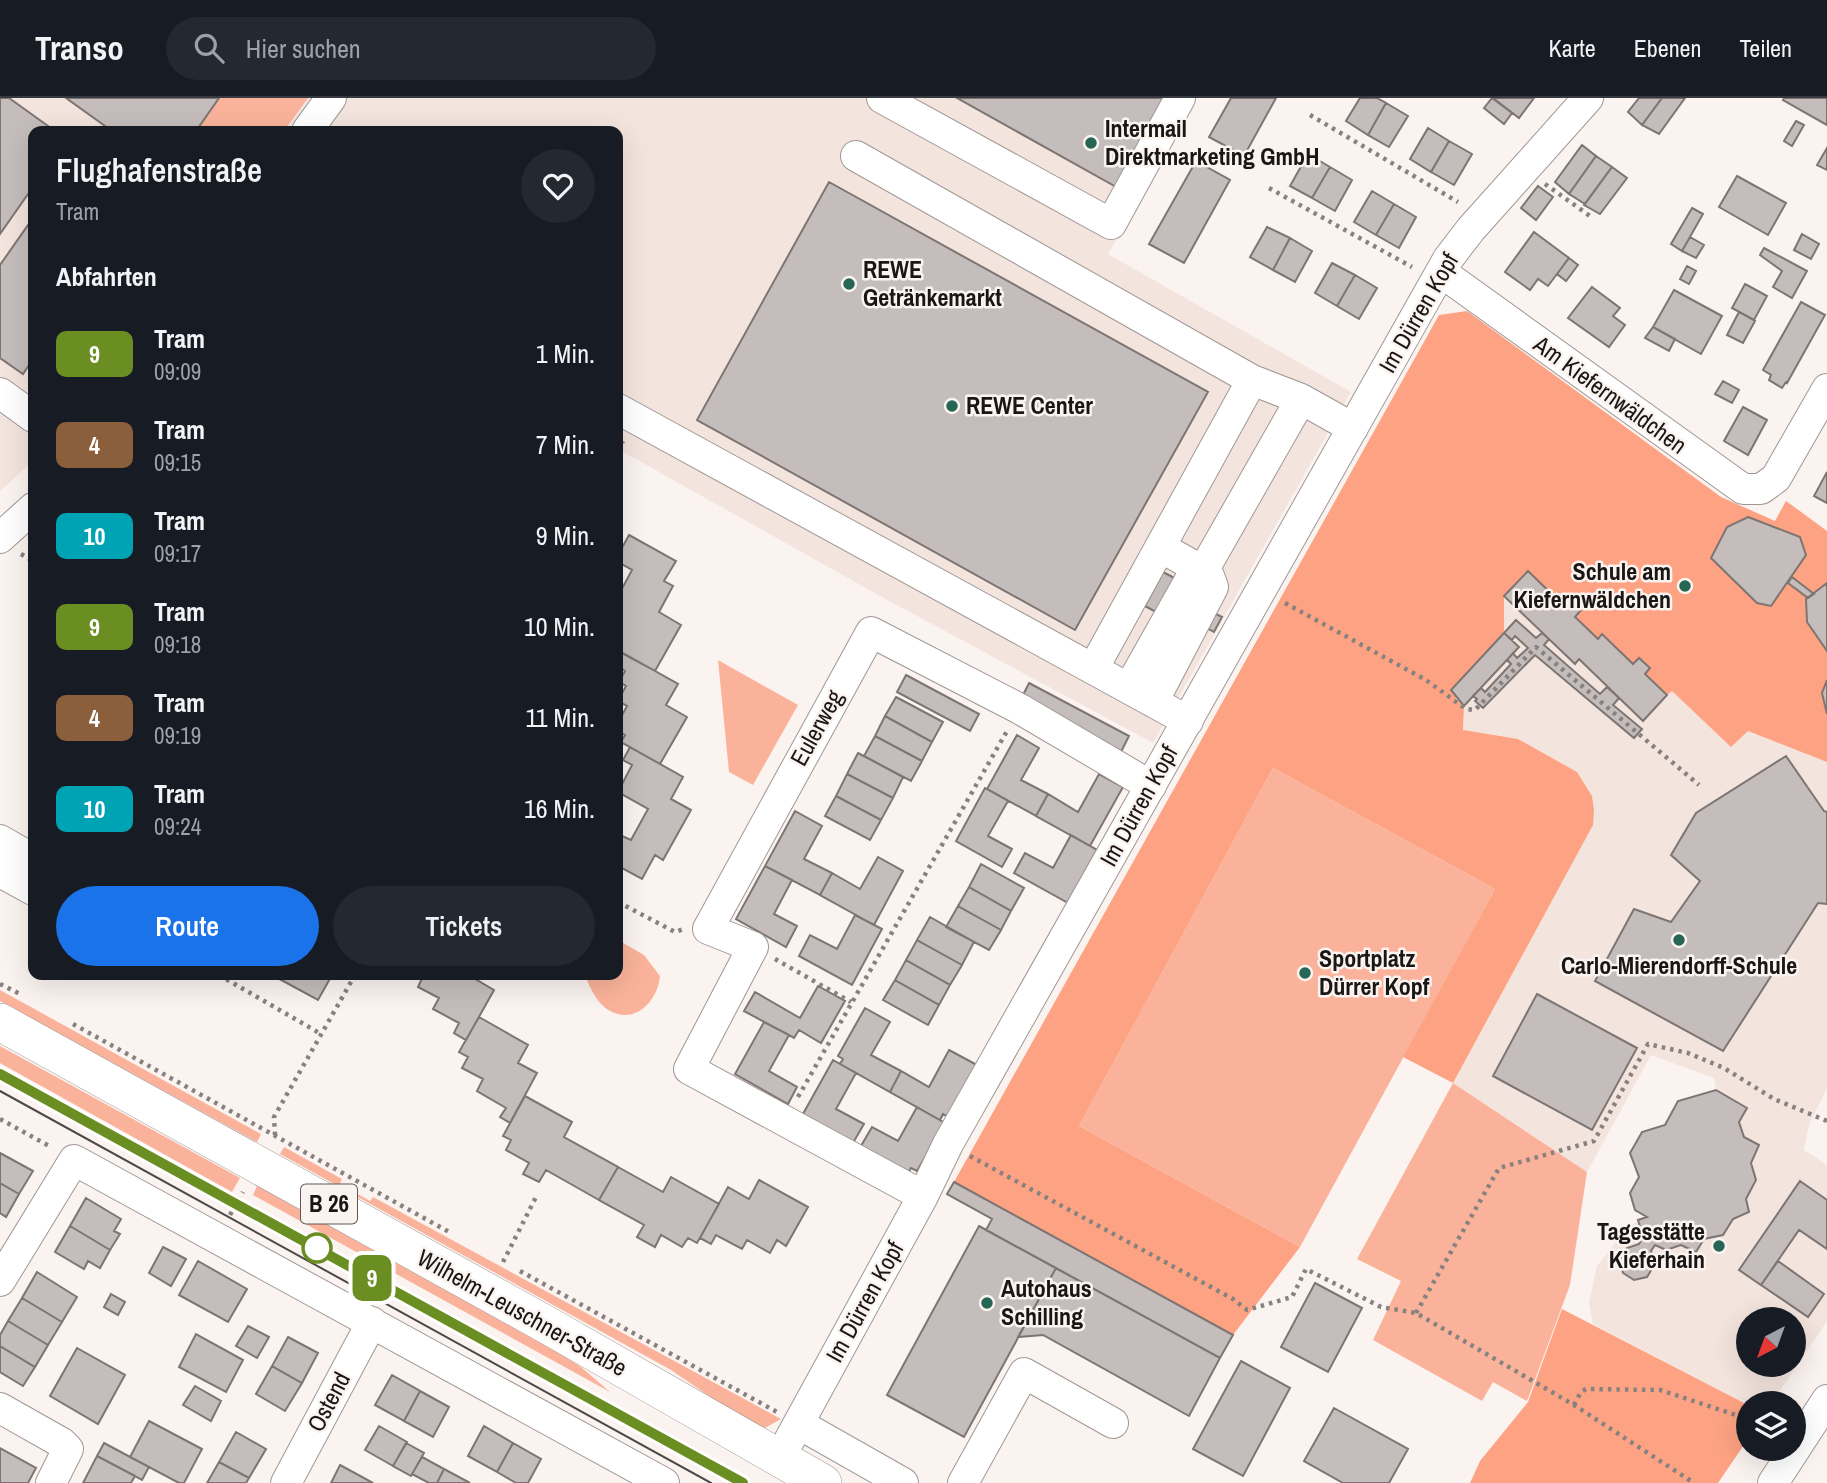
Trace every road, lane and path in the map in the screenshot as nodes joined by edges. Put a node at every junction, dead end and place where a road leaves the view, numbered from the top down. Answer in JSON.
{"nodes":[{"id":1,"x":331,"y":98,"type":"edge"},
{"id":2,"x":881,"y":98,"type":"edge"},
{"id":3,"x":1180,"y":98,"type":"edge"},
{"id":4,"x":1588,"y":98,"type":"edge"},
{"id":5,"x":1310,"y":115,"type":"dead end"},
{"id":6,"x":311,"y":126,"type":"edge"},
{"id":7,"x":856,"y":156,"type":"dead end"},
{"id":8,"x":1524,"y":170,"type":"junction"},
{"id":9,"x":1269,"y":188,"type":"dead end"},
{"id":10,"x":1483,"y":216,"type":"junction"},
{"id":11,"x":1590,"y":216,"type":"dead end"},
{"id":12,"x":1438,"y":276,"type":"junction"},
{"id":13,"x":1252,"y":380,"type":"junction"},
{"id":14,"x":1827,"y":389,"type":"edge"},
{"id":15,"x":0,"y":393,"type":"edge"},
{"id":16,"x":1301,"y":399,"type":"junction"},
{"id":17,"x":623,"y":412,"type":"edge"},
{"id":18,"x":28,"y":413,"type":"edge"},
{"id":19,"x":1353,"y":428,"type":"junction"},
{"id":20,"x":1181,"y":559,"type":"junction"},
{"id":21,"x":1262,"y":590,"type":"junction"},
{"id":22,"x":1126,"y":687,"type":"junction"},
{"id":23,"x":1020,"y":709,"type":"junction"},
{"id":24,"x":1188,"y":720,"type":"junction"},
{"id":25,"x":1699,"y":785,"type":"dead end"},
{"id":26,"x":1151,"y":786,"type":"junction"},
{"id":27,"x":0,"y":840,"type":"edge"},
{"id":28,"x":28,"y":856,"type":"edge"},
{"id":29,"x":0,"y":872,"type":"edge"},
{"id":30,"x":28,"y":887,"type":"edge"},
{"id":31,"x":623,"y":905,"type":"edge"},
{"id":32,"x":708,"y":929,"type":"junction"},
{"id":33,"x":753,"y":947,"type":"junction"},
{"id":34,"x":228,"y":980,"type":"edge"},
{"id":35,"x":352,"y":980,"type":"edge"},
{"id":36,"x":0,"y":984,"type":"edge"},
{"id":37,"x":851,"y":1002,"type":"junction"},
{"id":38,"x":13,"y":1010,"type":"edge"},
{"id":39,"x":62,"y":1017,"type":"dead end"},
{"id":40,"x":321,"y":1034,"type":"junction"},
{"id":41,"x":0,"y":1119,"type":"edge"},
{"id":42,"x":784,"y":1121,"type":"junction"},
{"id":43,"x":1827,"y":1121,"type":"edge"},
{"id":44,"x":275,"y":1135,"type":"junction"},
{"id":45,"x":948,"y":1144,"type":"junction"},
{"id":46,"x":74,"y":1160,"type":"junction"},
{"id":47,"x":248,"y":1181,"type":"dead end"},
{"id":48,"x":923,"y":1196,"type":"junction"},
{"id":49,"x":536,"y":1197,"type":"dead end"},
{"id":50,"x":229,"y":1216,"type":"dead end"},
{"id":51,"x":455,"y":1235,"type":"dead end"},
{"id":52,"x":491,"y":1255,"type":"dead end"},
{"id":53,"x":503,"y":1262,"type":"junction"},
{"id":54,"x":0,"y":1281,"type":"edge"},
{"id":55,"x":1416,"y":1313,"type":"junction"},
{"id":56,"x":372,"y":1322,"type":"junction"},
{"id":57,"x":1827,"y":1400,"type":"edge"},
{"id":58,"x":1574,"y":1405,"type":"junction"},
{"id":59,"x":0,"y":1408,"type":"edge"},
{"id":60,"x":1736,"y":1415,"type":"edge"},
{"id":61,"x":1113,"y":1423,"type":"dead end"},
{"id":62,"x":799,"y":1424,"type":"junction"},
{"id":63,"x":779,"y":1459,"type":"junction"},
{"id":64,"x":51,"y":1483,"type":"edge"},
{"id":65,"x":286,"y":1483,"type":"edge"},
{"id":66,"x":664,"y":1483,"type":"edge"},
{"id":67,"x":823,"y":1483,"type":"edge"},
{"id":68,"x":903,"y":1483,"type":"edge"},
{"id":69,"x":963,"y":1483,"type":"edge"},
{"id":70,"x":1695,"y":1483,"type":"edge"},
{"id":71,"x":1773,"y":1483,"type":"edge"}],
"edges":[{"from":1,"to":6,"type":"street"},
{"from":2,"to":3,"type":"street"},
{"from":4,"to":8,"type":"street","name":"Im Dürren Kopf"},
{"from":5,"to":10,"type":"path"},
{"from":7,"to":13,"type":"street"},
{"from":8,"to":10,"type":"street","name":"Im Dürren Kopf"},
{"from":8,"to":11,"type":"path"},
{"from":9,"to":12,"type":"path"},
{"from":10,"to":12,"type":"street","name":"Im Dürren Kopf"},
{"from":12,"to":14,"type":"street","name":"Am Kiefernwäldchen"},
{"from":12,"to":19,"type":"street","name":"Im Dürren Kopf"},
{"from":13,"to":16,"type":"street"},
{"from":13,"to":20,"type":"street"},
{"from":15,"to":18,"type":"street"},
{"from":16,"to":19,"type":"street"},
{"from":16,"to":20,"type":"street"},
{"from":17,"to":22,"type":"street"},
{"from":19,"to":21,"type":"street","name":"Im Dürren Kopf"},
{"from":20,"to":22,"type":"street"},
{"from":20,"to":22,"type":"street"},
{"from":21,"to":24,"type":"street","name":"Im Dürren Kopf"},
{"from":21,"to":25,"type":"path"},
{"from":22,"to":24,"type":"street"},
{"from":23,"to":26,"type":"street","name":"Eulerweg"},
{"from":23,"to":32,"type":"street","name":"Eulerweg"},
{"from":23,"to":37,"type":"path"},
{"from":24,"to":26,"type":"street","name":"Im Dürren Kopf"},
{"from":26,"to":45,"type":"street","name":"Im Dürren Kopf"},
{"from":27,"to":28,"type":"street"},
{"from":29,"to":30,"type":"street"},
{"from":31,"to":32,"type":"path"},
{"from":32,"to":33,"type":"street"},
{"from":33,"to":37,"type":"path"},
{"from":33,"to":42,"type":"street"},
{"from":34,"to":40,"type":"path"},
{"from":35,"to":40,"type":"path"},
{"from":36,"to":38,"type":"path"},
{"from":37,"to":42,"type":"path"},
{"from":38,"to":63,"type":"main road","name":"Wilhelm-Leuschner-Straße","number":"B 26"},
{"from":39,"to":44,"type":"path"},
{"from":40,"to":44,"type":"path"},
{"from":41,"to":46,"type":"path"},
{"from":42,"to":48,"type":"street"},
{"from":43,"to":55,"type":"path"},
{"from":44,"to":51,"type":"path"},
{"from":45,"to":48,"type":"street","name":"Im Dürren Kopf"},
{"from":45,"to":55,"type":"path"},
{"from":46,"to":54,"type":"street"},
{"from":46,"to":56,"type":"street"},
{"from":47,"to":50,"type":"path"},
{"from":48,"to":62,"type":"street","name":"Im Dürren Kopf"},
{"from":49,"to":53,"type":"path"},
{"from":52,"to":53,"type":"path"},
{"from":53,"to":62,"type":"path"},
{"from":55,"to":58,"type":"path"},
{"from":56,"to":65,"type":"street","name":"Ostend"},
{"from":56,"to":66,"type":"street"},
{"from":57,"to":71,"type":"street"},
{"from":58,"to":60,"type":"path"},
{"from":58,"to":70,"type":"path"},
{"from":59,"to":64,"type":"street"},
{"from":61,"to":69,"type":"street"},
{"from":62,"to":63,"type":"street","name":"Im Dürren Kopf"},
{"from":62,"to":68,"type":"street"},
{"from":63,"to":67,"type":"main road","name":"Wilhelm-Leuschner-Straße","number":"B 26"}]}
